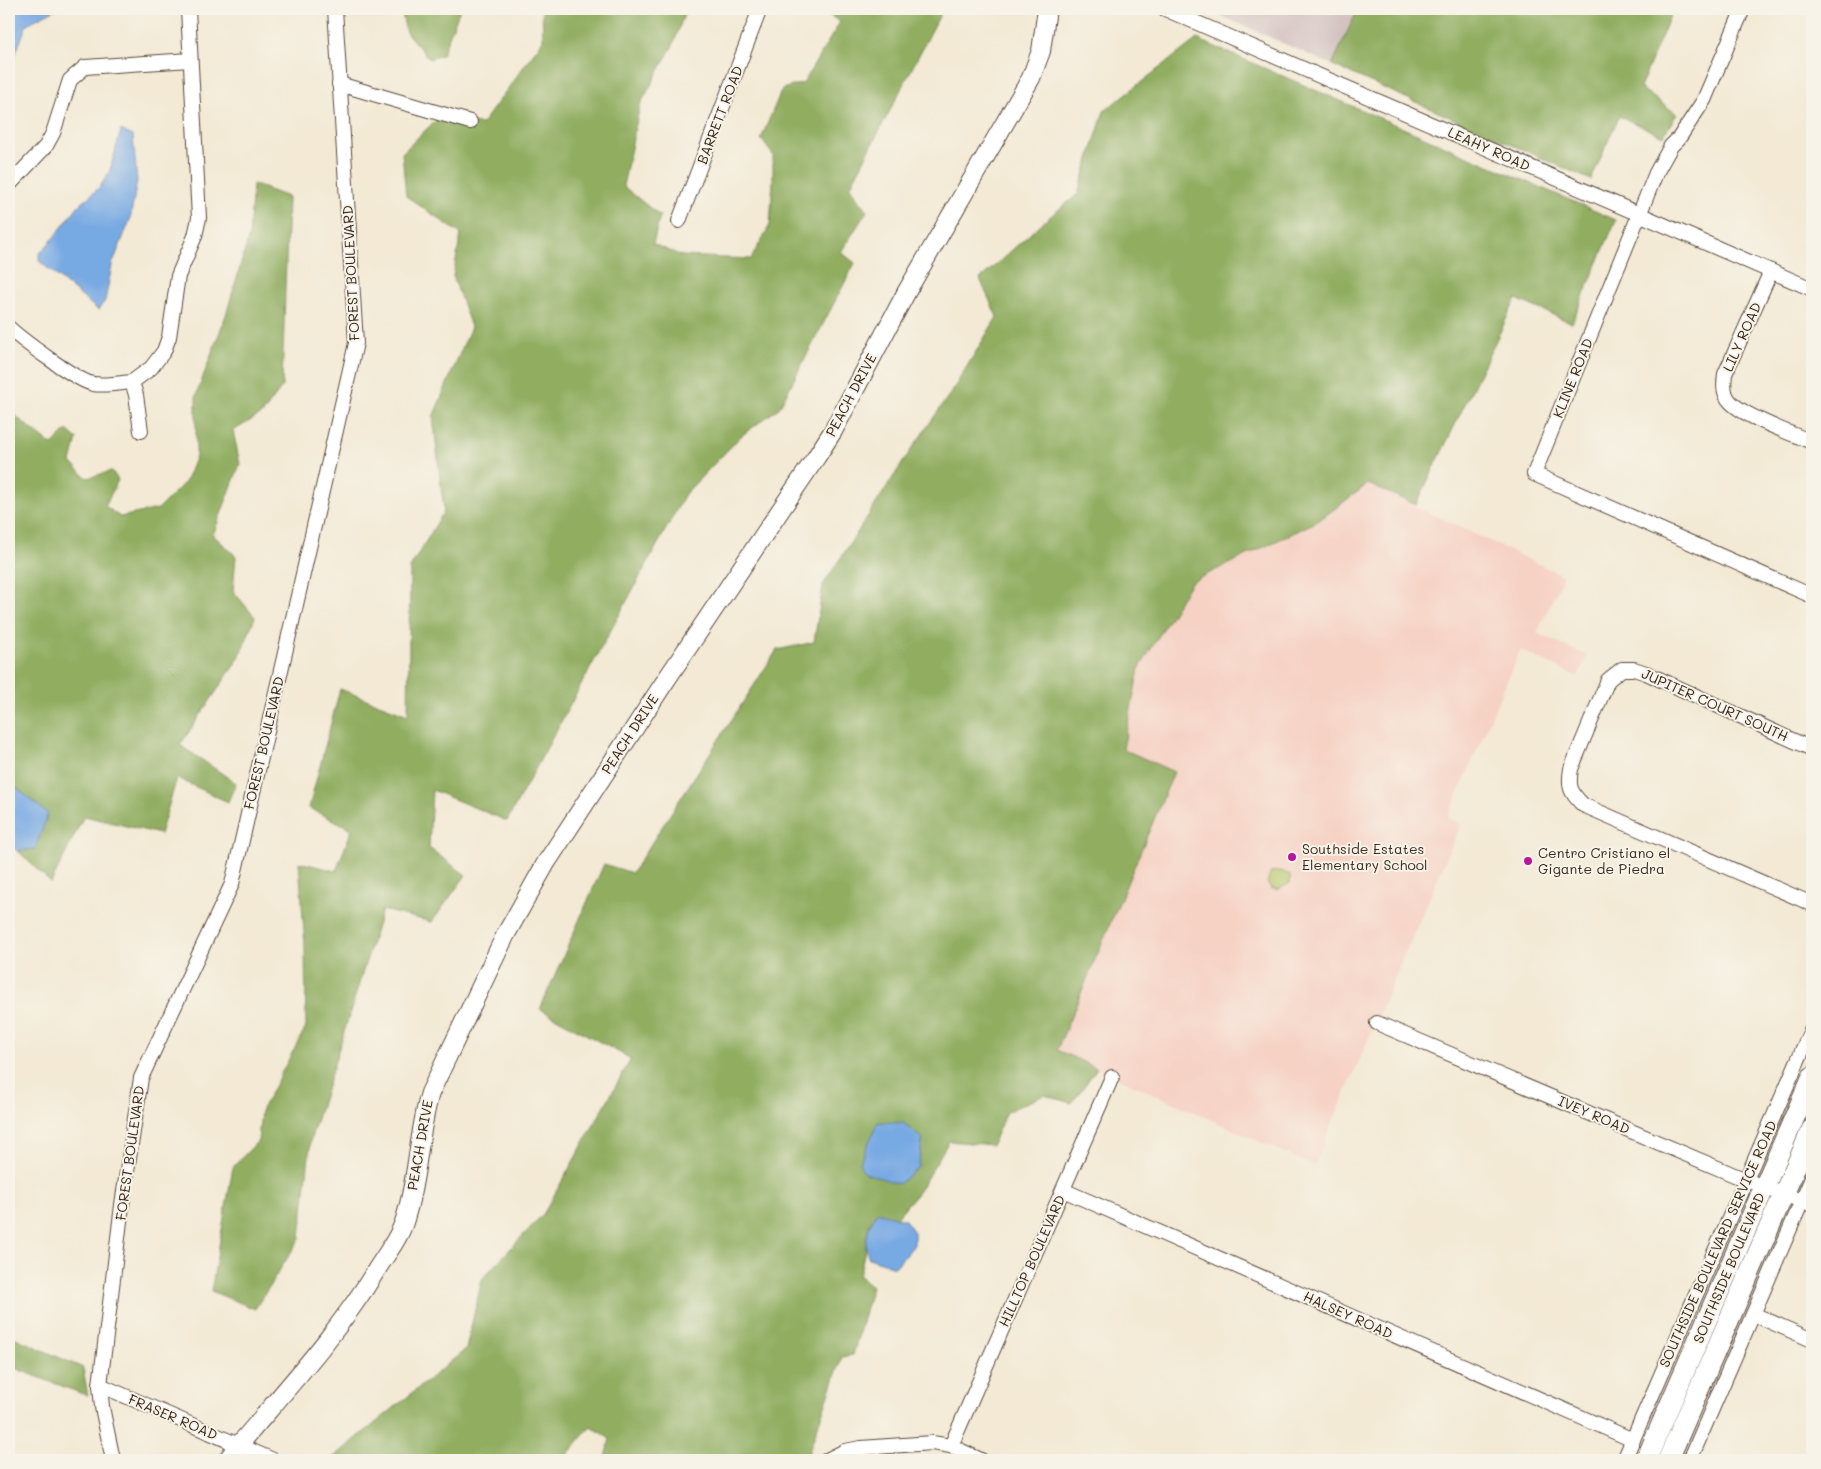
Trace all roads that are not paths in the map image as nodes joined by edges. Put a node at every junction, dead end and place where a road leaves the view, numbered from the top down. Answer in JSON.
{"nodes":[{"id":1,"x":188,"y":9,"type":"edge"},
{"id":2,"x":335,"y":9,"type":"edge"},
{"id":3,"x":760,"y":9,"type":"edge"},
{"id":4,"x":1047,"y":9,"type":"edge"},
{"id":5,"x":1165,"y":9,"type":"edge"},
{"id":6,"x":1743,"y":9,"type":"edge"},
{"id":7,"x":190,"y":60,"type":"junction"},
{"id":8,"x":339,"y":84,"type":"junction"},
{"id":9,"x":470,"y":122,"type":"dead end"},
{"id":10,"x":9,"y":185,"type":"edge"},
{"id":11,"x":1638,"y":215,"type":"junction"},
{"id":12,"x":679,"y":221,"type":"dead end"},
{"id":13,"x":1771,"y":271,"type":"junction"},
{"id":14,"x":1812,"y":289,"type":"edge"},
{"id":15,"x":9,"y":328,"type":"edge"},
{"id":16,"x":132,"y":382,"type":"junction"},
{"id":17,"x":141,"y":431,"type":"dead end"},
{"id":18,"x":1812,"y":442,"type":"edge"},
{"id":19,"x":1812,"y":596,"type":"edge"},
{"id":20,"x":1812,"y":749,"type":"edge"},
{"id":21,"x":1812,"y":904,"type":"edge"},
{"id":22,"x":1377,"y":1022,"type":"dead end"},
{"id":23,"x":1812,"y":1028,"type":"edge"},
{"id":24,"x":1112,"y":1077,"type":"dead end"},
{"id":25,"x":1812,"y":1077,"type":"edge"},
{"id":26,"x":1812,"y":1129,"type":"edge"},
{"id":27,"x":1812,"y":1178,"type":"edge"},
{"id":28,"x":1746,"y":1180,"type":"junction"},
{"id":29,"x":1764,"y":1187,"type":"junction"},
{"id":30,"x":1063,"y":1190,"type":"junction"},
{"id":31,"x":1799,"y":1200,"type":"edge"},
{"id":32,"x":1753,"y":1314,"type":"junction"},
{"id":33,"x":1812,"y":1340,"type":"edge"},
{"id":34,"x":100,"y":1385,"type":"junction"},
{"id":35,"x":1633,"y":1440,"type":"junction"},
{"id":36,"x":238,"y":1445,"type":"junction"},
{"id":37,"x":951,"y":1446,"type":"junction"},
{"id":38,"x":112,"y":1460,"type":"edge"},
{"id":39,"x":227,"y":1460,"type":"edge"},
{"id":40,"x":273,"y":1460,"type":"edge"},
{"id":41,"x":828,"y":1460,"type":"edge"},
{"id":42,"x":981,"y":1460,"type":"edge"},
{"id":43,"x":1624,"y":1460,"type":"edge"},
{"id":44,"x":1646,"y":1460,"type":"edge"},
{"id":45,"x":1668,"y":1460,"type":"edge"},
{"id":46,"x":1690,"y":1460,"type":"edge"}],
"edges":[{"from":1,"to":7,"type":"street"},
{"from":2,"to":8,"type":"street","name":"FOREST BOULEVARD"},
{"from":3,"to":12,"type":"street","name":"BARRETT ROAD"},
{"from":4,"to":36,"type":"main road","name":"PEACH DRIVE"},
{"from":5,"to":11,"type":"street","name":"LEAHY ROAD"},
{"from":6,"to":11,"type":"street","name":"KLINE ROAD"},
{"from":7,"to":10,"type":"street"},
{"from":7,"to":16,"type":"street"},
{"from":8,"to":9,"type":"street"},
{"from":8,"to":34,"type":"street","name":"FOREST BOULEVARD"},
{"from":11,"to":13,"type":"street","name":"LEAHY ROAD"},
{"from":11,"to":19,"type":"street","name":"KLINE ROAD"},
{"from":13,"to":14,"type":"street","name":"LEAHY ROAD"},
{"from":13,"to":18,"type":"street","name":"LILY ROAD"},
{"from":15,"to":16,"type":"street"},
{"from":16,"to":17,"type":"street"},
{"from":20,"to":21,"type":"street","name":"JUPITER COURT SOUTH"},
{"from":22,"to":28,"type":"street","name":"IVEY ROAD"},
{"from":23,"to":28,"type":"street","name":"SOUTHSIDE BOULEVARD SERVICE ROAD"},
{"from":24,"to":30,"type":"street","name":"HILLTOP BOULEVARD"},
{"from":25,"to":29,"type":"highway","name":"SOUTHSIDE BOULEVARD"},
{"from":26,"to":31,"type":"highway","name":"SOUTHSIDE BOULEVARD"},
{"from":27,"to":31,"type":"street"},
{"from":28,"to":29,"type":"street","name":"IVEY ROAD"},
{"from":28,"to":35,"type":"street","name":"SOUTHSIDE BOULEVARD SERVICE ROAD"},
{"from":29,"to":31,"type":"street","name":"IVEY ROAD"},
{"from":29,"to":44,"type":"highway","name":"SOUTHSIDE BOULEVARD"},
{"from":30,"to":35,"type":"street","name":"HALSEY ROAD"},
{"from":30,"to":37,"type":"street","name":"HILLTOP BOULEVARD"},
{"from":31,"to":32,"type":"street"},
{"from":31,"to":45,"type":"highway","name":"SOUTHSIDE BOULEVARD"},
{"from":32,"to":33,"type":"street"},
{"from":32,"to":46,"type":"street"},
{"from":34,"to":36,"type":"street","name":"FRASER ROAD"},
{"from":34,"to":38,"type":"street","name":"FOREST BOULEVARD"},
{"from":35,"to":43,"type":"street","name":"SOUTHSIDE BOULEVARD SERVICE ROAD"},
{"from":36,"to":39,"type":"main road","name":"PEACH DRIVE"},
{"from":36,"to":40,"type":"street","name":"FRASER ROAD"},
{"from":37,"to":41,"type":"street"},
{"from":37,"to":42,"type":"street"}]}
